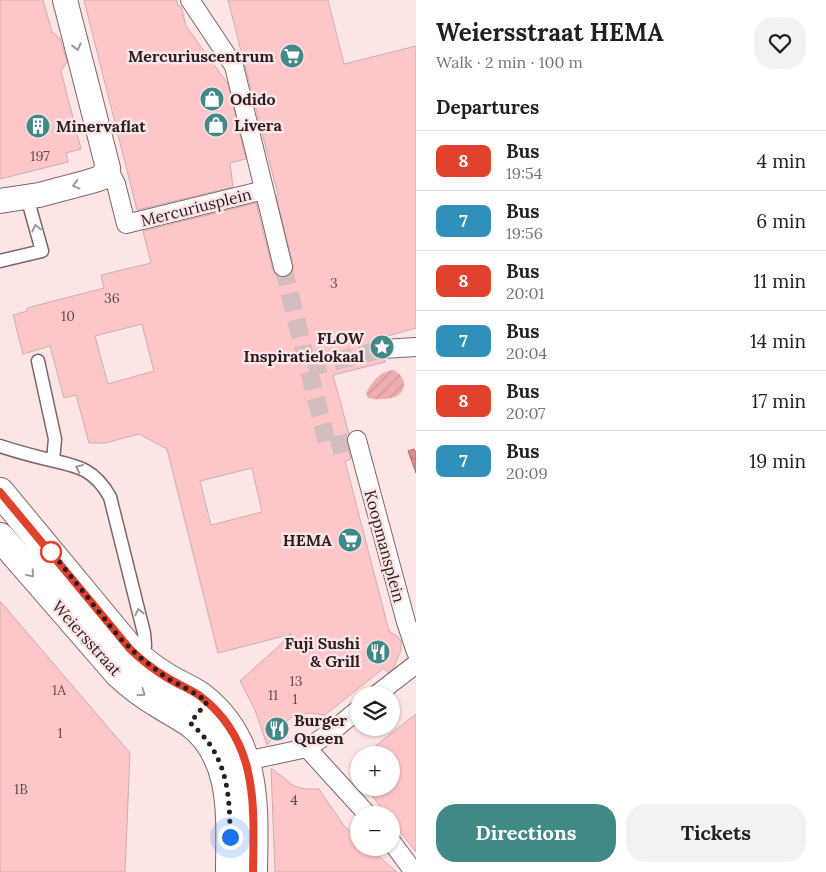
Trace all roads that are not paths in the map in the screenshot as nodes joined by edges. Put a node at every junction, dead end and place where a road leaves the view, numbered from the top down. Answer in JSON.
{"nodes":[{"id":1,"x":65,"y":0,"type":"edge"},
{"id":2,"x":190,"y":0,"type":"edge"},
{"id":3,"x":108,"y":168,"type":"junction"},
{"id":4,"x":264,"y":190,"type":"junction"},
{"id":5,"x":27,"y":197,"type":"junction"},
{"id":6,"x":0,"y":201,"type":"edge"},
{"id":7,"x":0,"y":261,"type":"edge"},
{"id":8,"x":283,"y":267,"type":"tunnel mouth"},
{"id":9,"x":416,"y":347,"type":"edge"},
{"id":10,"x":383,"y":349,"type":"tunnel mouth"},
{"id":11,"x":38,"y":361,"type":"dead end"},
{"id":12,"x":357,"y":440,"type":"dead end"},
{"id":13,"x":0,"y":446,"type":"edge"},
{"id":14,"x":53,"y":460,"type":"junction"},
{"id":15,"x":0,"y":492,"type":"edge"},
{"id":16,"x":0,"y":537,"type":"edge"},
{"id":17,"x":416,"y":652,"type":"edge"},
{"id":18,"x":142,"y":660,"type":"junction"},
{"id":19,"x":416,"y":664,"type":"edge"},
{"id":20,"x":388,"y":686,"type":"edge"},
{"id":21,"x":207,"y":702,"type":"junction"},
{"id":22,"x":350,"y":716,"type":"edge"},
{"id":23,"x":190,"y":723,"type":"junction"},
{"id":24,"x":307,"y":748,"type":"junction"},
{"id":25,"x":234,"y":764,"type":"junction"},
{"id":26,"x":360,"y":806,"type":"edge"},
{"id":27,"x":400,"y":853,"type":"edge"},
{"id":28,"x":230,"y":872,"type":"edge"},
{"id":29,"x":253,"y":872,"type":"edge"},
{"id":30,"x":414,"y":872,"type":"edge"}],
"edges":[{"from":1,"to":3,"type":"street","name":"Mercuriusplein","one_way":true},
{"from":2,"to":4,"type":"street","name":"Mercuriusplein"},
{"from":3,"to":4,"type":"street","name":"Mercuriusplein"},
{"from":3,"to":5,"type":"street","one_way":true},
{"from":4,"to":8,"type":"street","name":"Mercuriusplein"},
{"from":5,"to":6,"type":"street"},
{"from":7,"to":5,"type":"lane","one_way":true},
{"from":9,"to":10,"type":"street"},
{"from":11,"to":14,"type":"lane"},
{"from":12,"to":17,"type":"street","name":"Koopmansplein"},
{"from":13,"to":14,"type":"lane"},
{"from":18,"to":14,"type":"lane","one_way":true},
{"from":15,"to":18,"type":"main road","name":"Weiersstraat"},
{"from":16,"to":23,"type":"main road","name":"Weiersstraat","one_way":true},
{"from":18,"to":21,"type":"main road","name":"Weiersstraat"},
{"from":19,"to":20,"type":"street"},
{"from":21,"to":23,"type":"lane"},
{"from":21,"to":25,"type":"main road","name":"Weiersstraat"},
{"from":22,"to":24,"type":"street"},
{"from":23,"to":25,"type":"main road","name":"Weiersstraat"},
{"from":24,"to":25,"type":"street"},
{"from":24,"to":26,"type":"street"},
{"from":25,"to":28,"type":"main road","name":"Weiersstraat"},
{"from":25,"to":29,"type":"main road","name":"Weiersstraat"},
{"from":27,"to":30,"type":"street"}]}
